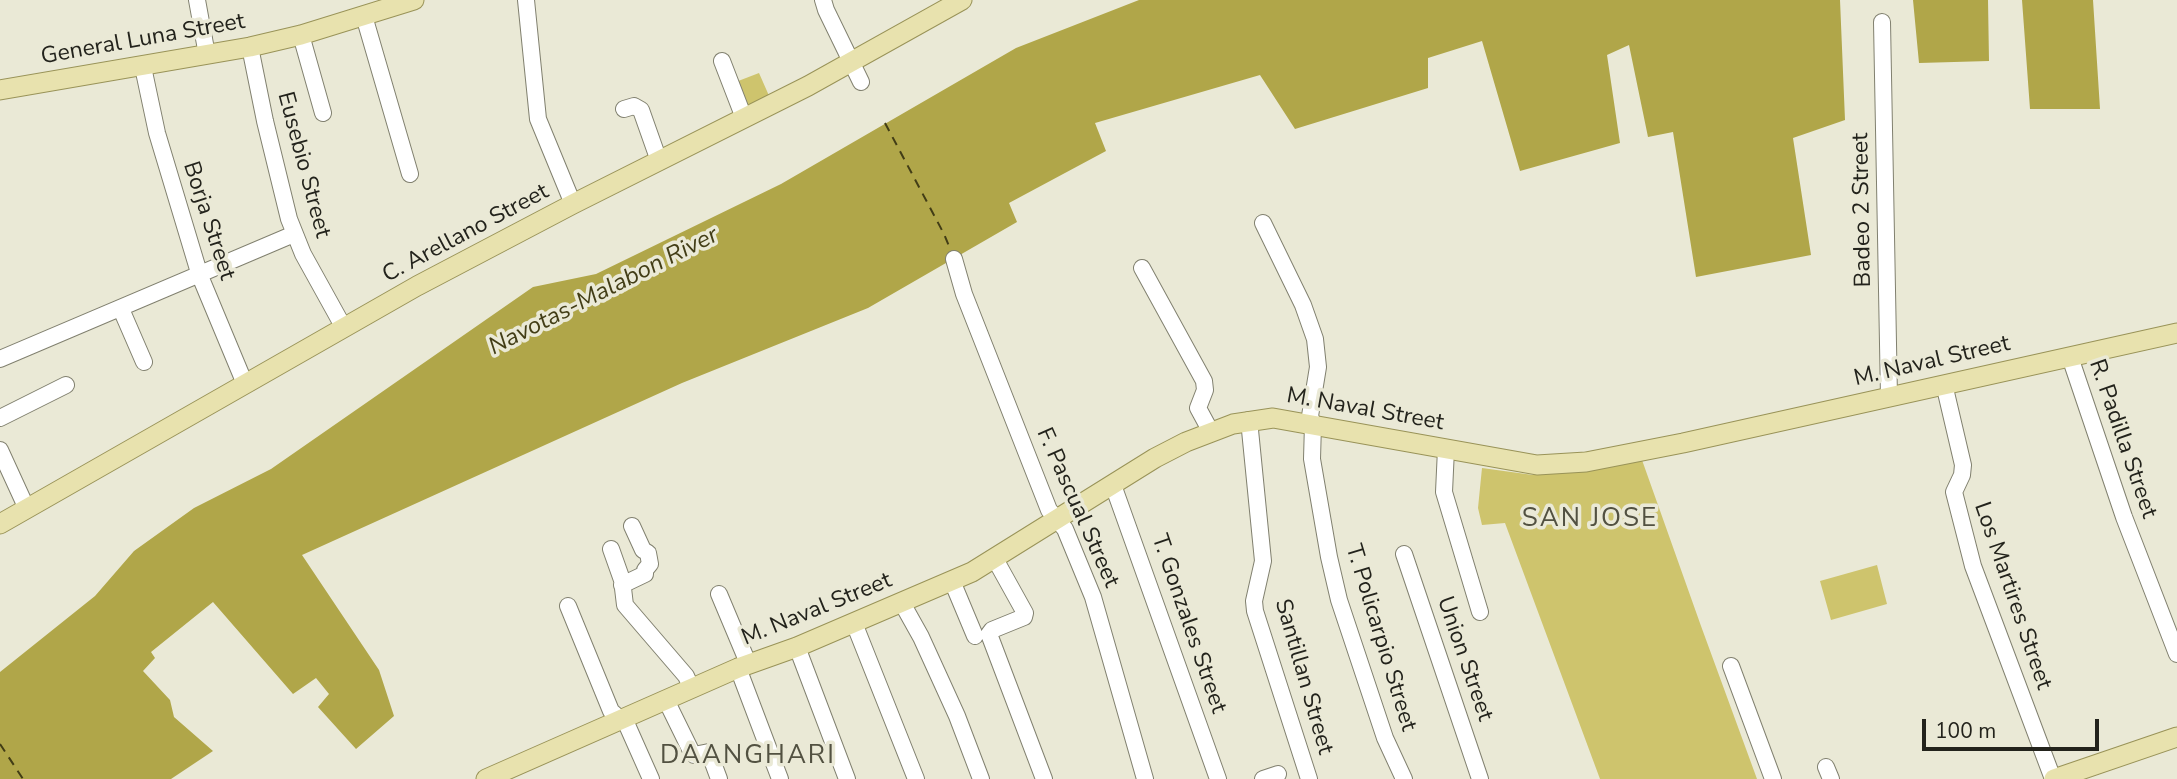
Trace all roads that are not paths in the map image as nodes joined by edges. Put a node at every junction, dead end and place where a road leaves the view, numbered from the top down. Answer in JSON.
{"nodes":[{"id":1,"x":197,"y":0,"type":"edge"},
{"id":2,"x":414,"y":0,"type":"edge"},
{"id":3,"x":526,"y":0,"type":"edge"},
{"id":4,"x":823,"y":0,"type":"edge"},
{"id":5,"x":962,"y":0,"type":"edge"},
{"id":6,"x":364,"y":16,"type":"junction"},
{"id":7,"x":1882,"y":22,"type":"dead end"},
{"id":8,"x":300,"y":36,"type":"junction"},
{"id":9,"x":250,"y":47,"type":"junction"},
{"id":10,"x":207,"y":55,"type":"junction"},
{"id":11,"x":722,"y":61,"type":"dead end"},
{"id":12,"x":850,"y":63,"type":"junction"},
{"id":13,"x":143,"y":66,"type":"junction"},
{"id":14,"x":861,"y":82,"type":"dead end"},
{"id":15,"x":0,"y":90,"type":"edge"},
{"id":16,"x":625,"y":109,"type":"dead end"},
{"id":17,"x":323,"y":113,"type":"dead end"},
{"id":18,"x":744,"y":118,"type":"junction"},
{"id":19,"x":659,"y":161,"type":"junction"},
{"id":20,"x":410,"y":174,"type":"dead end"},
{"id":21,"x":573,"y":204,"type":"junction"},
{"id":22,"x":1263,"y":223,"type":"dead end"},
{"id":23,"x":295,"y":234,"type":"junction"},
{"id":24,"x":954,"y":259,"type":"dead end"},
{"id":25,"x":1142,"y":268,"type":"dead end"},
{"id":26,"x":200,"y":276,"type":"junction"},
{"id":27,"x":121,"y":309,"type":"junction"},
{"id":28,"x":344,"y":328,"type":"junction"},
{"id":29,"x":2177,"y":334,"type":"edge"},
{"id":30,"x":2070,"y":357,"type":"junction"},
{"id":31,"x":0,"y":359,"type":"edge"},
{"id":32,"x":144,"y":362,"type":"dead end"},
{"id":33,"x":245,"y":384,"type":"junction"},
{"id":34,"x":1944,"y":384,"type":"junction"},
{"id":35,"x":66,"y":385,"type":"dead end"},
{"id":36,"x":1889,"y":397,"type":"junction"},
{"id":37,"x":0,"y":418,"type":"edge"},
{"id":38,"x":1249,"y":420,"type":"junction"},
{"id":39,"x":1313,"y":424,"type":"junction"},
{"id":40,"x":1211,"y":432,"type":"junction"},
{"id":41,"x":1446,"y":449,"type":"junction"},
{"id":42,"x":0,"y":450,"type":"edge"},
{"id":43,"x":1113,"y":485,"type":"junction"},
{"id":44,"x":27,"y":509,"type":"junction"},
{"id":45,"x":1057,"y":520,"type":"junction"},
{"id":46,"x":0,"y":524,"type":"edge"},
{"id":47,"x":632,"y":526,"type":"dead end"},
{"id":48,"x":611,"y":549,"type":"dead end"},
{"id":49,"x":1404,"y":554,"type":"dead end"},
{"id":50,"x":995,"y":559,"type":"junction"},
{"id":51,"x":952,"y":581,"type":"junction"},
{"id":52,"x":622,"y":584,"type":"junction"},
{"id":53,"x":719,"y":594,"type":"dead end"},
{"id":54,"x":902,"y":603,"type":"junction"},
{"id":55,"x":568,"y":606,"type":"dead end"},
{"id":56,"x":1480,"y":611,"type":"dead end"},
{"id":57,"x":854,"y":623,"type":"junction"},
{"id":58,"x":975,"y":636,"type":"dead end"},
{"id":59,"x":797,"y":647,"type":"junction"},
{"id":60,"x":2177,"y":654,"type":"edge"},
{"id":61,"x":743,"y":665,"type":"junction"},
{"id":62,"x":1731,"y":666,"type":"dead end"},
{"id":63,"x":692,"y":689,"type":"junction"},
{"id":64,"x":666,"y":700,"type":"junction"},
{"id":65,"x":621,"y":718,"type":"junction"},
{"id":66,"x":2177,"y":737,"type":"edge"},
{"id":67,"x":486,"y":779,"type":"edge"},
{"id":68,"x":651,"y":779,"type":"edge"},
{"id":69,"x":719,"y":779,"type":"edge"},
{"id":70,"x":780,"y":779,"type":"edge"},
{"id":71,"x":847,"y":779,"type":"edge"},
{"id":72,"x":916,"y":779,"type":"edge"},
{"id":73,"x":981,"y":779,"type":"edge"},
{"id":74,"x":1044,"y":779,"type":"edge"},
{"id":75,"x":1145,"y":779,"type":"edge"},
{"id":76,"x":1218,"y":779,"type":"edge"},
{"id":77,"x":1309,"y":779,"type":"edge"},
{"id":78,"x":1404,"y":779,"type":"edge"},
{"id":79,"x":1480,"y":779,"type":"edge"},
{"id":80,"x":1773,"y":779,"type":"edge"},
{"id":81,"x":2053,"y":779,"type":"edge"}],
"edges":[{"from":1,"to":10,"type":"street"},
{"from":2,"to":6,"type":"main road","name":"General Luna Street"},
{"from":3,"to":21,"type":"street"},
{"from":4,"to":12,"type":"street"},
{"from":5,"to":12,"type":"main road","name":"C. Arellano Street"},
{"from":6,"to":8,"type":"main road","name":"General Luna Street"},
{"from":6,"to":20,"type":"street"},
{"from":7,"to":36,"type":"street","name":"Badeo 2 Street"},
{"from":8,"to":9,"type":"main road","name":"General Luna Street"},
{"from":8,"to":17,"type":"street"},
{"from":9,"to":10,"type":"main road","name":"General Luna Street"},
{"from":9,"to":23,"type":"street","name":"Eusebio Street"},
{"from":10,"to":13,"type":"main road","name":"General Luna Street"},
{"from":11,"to":18,"type":"street"},
{"from":12,"to":14,"type":"street"},
{"from":12,"to":18,"type":"main road","name":"C. Arellano Street"},
{"from":13,"to":15,"type":"main road","name":"General Luna Street"},
{"from":13,"to":26,"type":"street","name":"Borja Street"},
{"from":16,"to":19,"type":"street"},
{"from":18,"to":19,"type":"main road","name":"C. Arellano Street"},
{"from":19,"to":21,"type":"main road","name":"C. Arellano Street"},
{"from":21,"to":28,"type":"main road","name":"C. Arellano Street"},
{"from":22,"to":39,"type":"street","name":"T. Policarpio Street"},
{"from":23,"to":26,"type":"street"},
{"from":23,"to":28,"type":"street","name":"Eusebio Street"},
{"from":24,"to":45,"type":"street","name":"F. Pascual Street"},
{"from":25,"to":40,"type":"street"},
{"from":26,"to":27,"type":"street"},
{"from":26,"to":33,"type":"street","name":"Borja Street"},
{"from":27,"to":31,"type":"street"},
{"from":27,"to":32,"type":"street"},
{"from":28,"to":33,"type":"main road","name":"C. Arellano Street"},
{"from":29,"to":30,"type":"main road","name":"M. Naval Street"},
{"from":30,"to":34,"type":"main road","name":"M. Naval Street"},
{"from":30,"to":60,"type":"street","name":"R. Padilla Street"},
{"from":33,"to":44,"type":"main road","name":"C. Arellano Street"},
{"from":34,"to":36,"type":"main road","name":"M. Naval Street"},
{"from":34,"to":81,"type":"street","name":"Los Martires Street"},
{"from":35,"to":37,"type":"street"},
{"from":36,"to":41,"type":"main road","name":"M. Naval Street"},
{"from":38,"to":39,"type":"main road","name":"M. Naval Street"},
{"from":38,"to":40,"type":"main road","name":"M. Naval Street"},
{"from":38,"to":77,"type":"street","name":"Santillan Street"},
{"from":39,"to":41,"type":"main road","name":"M. Naval Street"},
{"from":39,"to":78,"type":"street","name":"T. Policarpio Street"},
{"from":40,"to":43,"type":"main road","name":"M. Naval Street"},
{"from":41,"to":56,"type":"street"},
{"from":42,"to":44,"type":"street"},
{"from":43,"to":45,"type":"main road","name":"M. Naval Street"},
{"from":43,"to":76,"type":"street","name":"T. Gonzales Street"},
{"from":44,"to":46,"type":"main road","name":"C. Arellano Street"},
{"from":45,"to":50,"type":"main road","name":"M. Naval Street"},
{"from":45,"to":75,"type":"street","name":"F. Pascual Street"},
{"from":47,"to":52,"type":"street"},
{"from":48,"to":52,"type":"street"},
{"from":49,"to":79,"type":"street","name":"Union Street"},
{"from":50,"to":51,"type":"main road","name":"M. Naval Street"},
{"from":50,"to":74,"type":"street"},
{"from":51,"to":54,"type":"main road","name":"M. Naval Street"},
{"from":51,"to":58,"type":"street"},
{"from":52,"to":63,"type":"street"},
{"from":53,"to":61,"type":"street"},
{"from":54,"to":57,"type":"main road","name":"M. Naval Street"},
{"from":54,"to":73,"type":"street"},
{"from":55,"to":65,"type":"street"},
{"from":57,"to":59,"type":"main road","name":"M. Naval Street"},
{"from":57,"to":72,"type":"street"},
{"from":59,"to":61,"type":"main road","name":"M. Naval Street"},
{"from":59,"to":71,"type":"street"},
{"from":61,"to":63,"type":"main road","name":"M. Naval Street"},
{"from":61,"to":70,"type":"street"},
{"from":62,"to":80,"type":"street"},
{"from":63,"to":64,"type":"main road","name":"M. Naval Street"},
{"from":64,"to":65,"type":"main road","name":"M. Naval Street"},
{"from":64,"to":69,"type":"street"},
{"from":65,"to":67,"type":"main road","name":"M. Naval Street"},
{"from":65,"to":68,"type":"street"},
{"from":66,"to":81,"type":"main road"}]}
